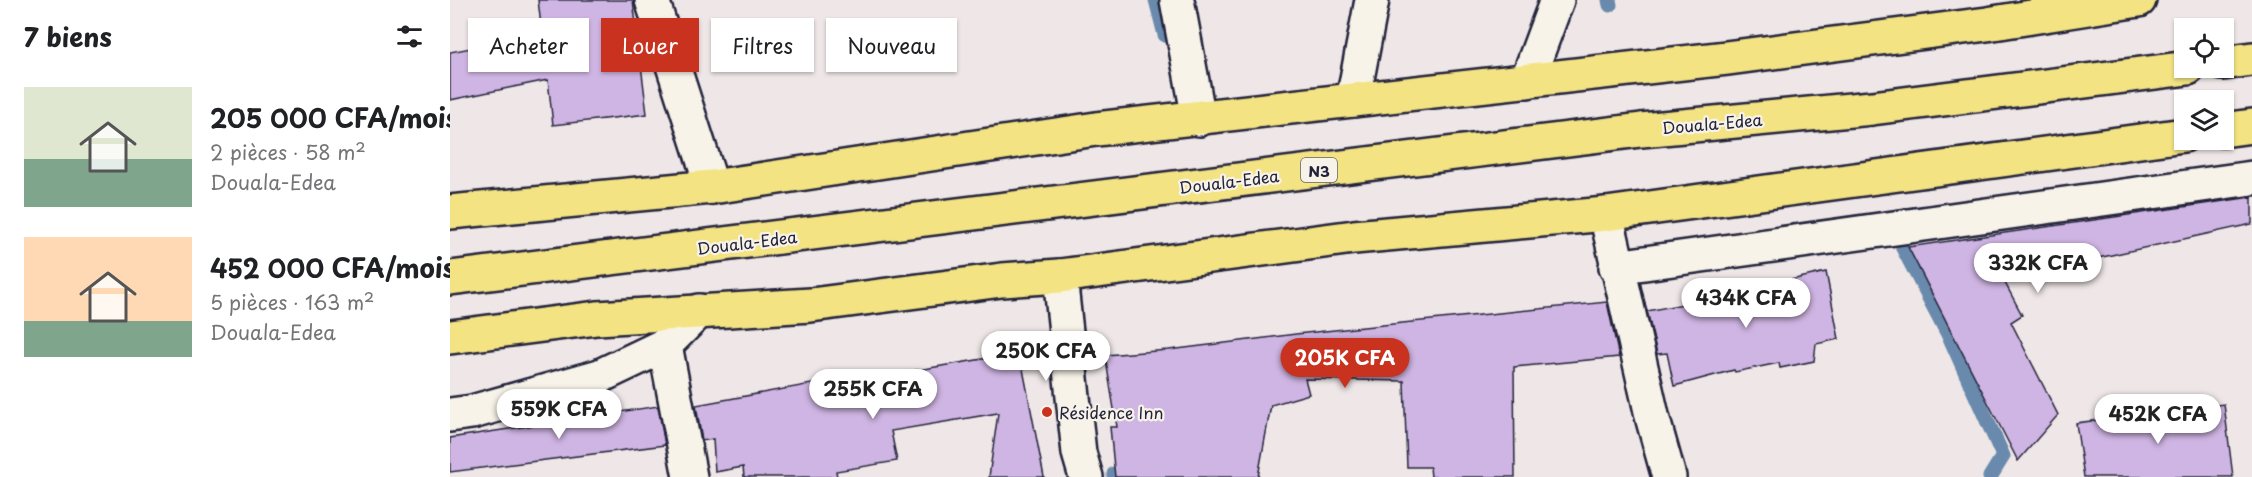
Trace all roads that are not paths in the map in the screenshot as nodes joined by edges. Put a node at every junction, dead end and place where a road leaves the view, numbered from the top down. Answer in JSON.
{"nodes":[{"id":1,"x":652,"y":0,"type":"edge"},
{"id":2,"x":1177,"y":0,"type":"edge"},
{"id":3,"x":1372,"y":0,"type":"edge"},
{"id":4,"x":1557,"y":0,"type":"edge"},
{"id":5,"x":2139,"y":0,"type":"edge"},
{"id":6,"x":2252,"y":59,"type":"edge"},
{"id":7,"x":2234,"y":61,"type":"edge"},
{"id":8,"x":2174,"y":70,"type":"edge"},
{"id":9,"x":1527,"y":81,"type":"junction"},
{"id":10,"x":1353,"y":100,"type":"junction"},
{"id":11,"x":1198,"y":119,"type":"junction"},
{"id":12,"x":2252,"y":126,"type":"edge"},
{"id":13,"x":2234,"y":128,"type":"edge"},
{"id":14,"x":2174,"y":136,"type":"edge"},
{"id":15,"x":2252,"y":178,"type":"edge"},
{"id":16,"x":712,"y":187,"type":"junction"},
{"id":17,"x":450,"y":212,"type":"edge"},
{"id":18,"x":1606,"y":214,"type":"junction"},
{"id":19,"x":1616,"y":267,"type":"junction"},
{"id":20,"x":1060,"y":276,"type":"junction"},
{"id":21,"x":450,"y":278,"type":"edge"},
{"id":22,"x":699,"y":311,"type":"junction"},
{"id":23,"x":450,"y":337,"type":"edge"},
{"id":24,"x":665,"y":345,"type":"junction"},
{"id":25,"x":450,"y":415,"type":"edge"},
{"id":26,"x":690,"y":477,"type":"edge"},
{"id":27,"x":1086,"y":477,"type":"edge"},
{"id":28,"x":1669,"y":477,"type":"edge"}],
"edges":[{"from":1,"to":16,"type":"street"},
{"from":2,"to":11,"type":"street"},
{"from":3,"to":10,"type":"street"},
{"from":4,"to":9,"type":"street"},
{"from":5,"to":9,"type":"main road"},
{"from":6,"to":7,"type":"main road"},
{"from":8,"to":21,"type":"main road","name":"Douala-Edea","number":"N3"},
{"from":9,"to":10,"type":"main road"},
{"from":10,"to":11,"type":"main road"},
{"from":11,"to":16,"type":"main road"},
{"from":12,"to":13,"type":"main road"},
{"from":14,"to":18,"type":"main road"},
{"from":15,"to":19,"type":"street"},
{"from":16,"to":17,"type":"main road"},
{"from":18,"to":19,"type":"street"},
{"from":18,"to":20,"type":"main road"},
{"from":19,"to":28,"type":"street"},
{"from":20,"to":22,"type":"main road"},
{"from":20,"to":27,"type":"street"},
{"from":22,"to":23,"type":"main road"},
{"from":22,"to":24,"type":"street"},
{"from":24,"to":25,"type":"street"},
{"from":24,"to":26,"type":"street"}]}
